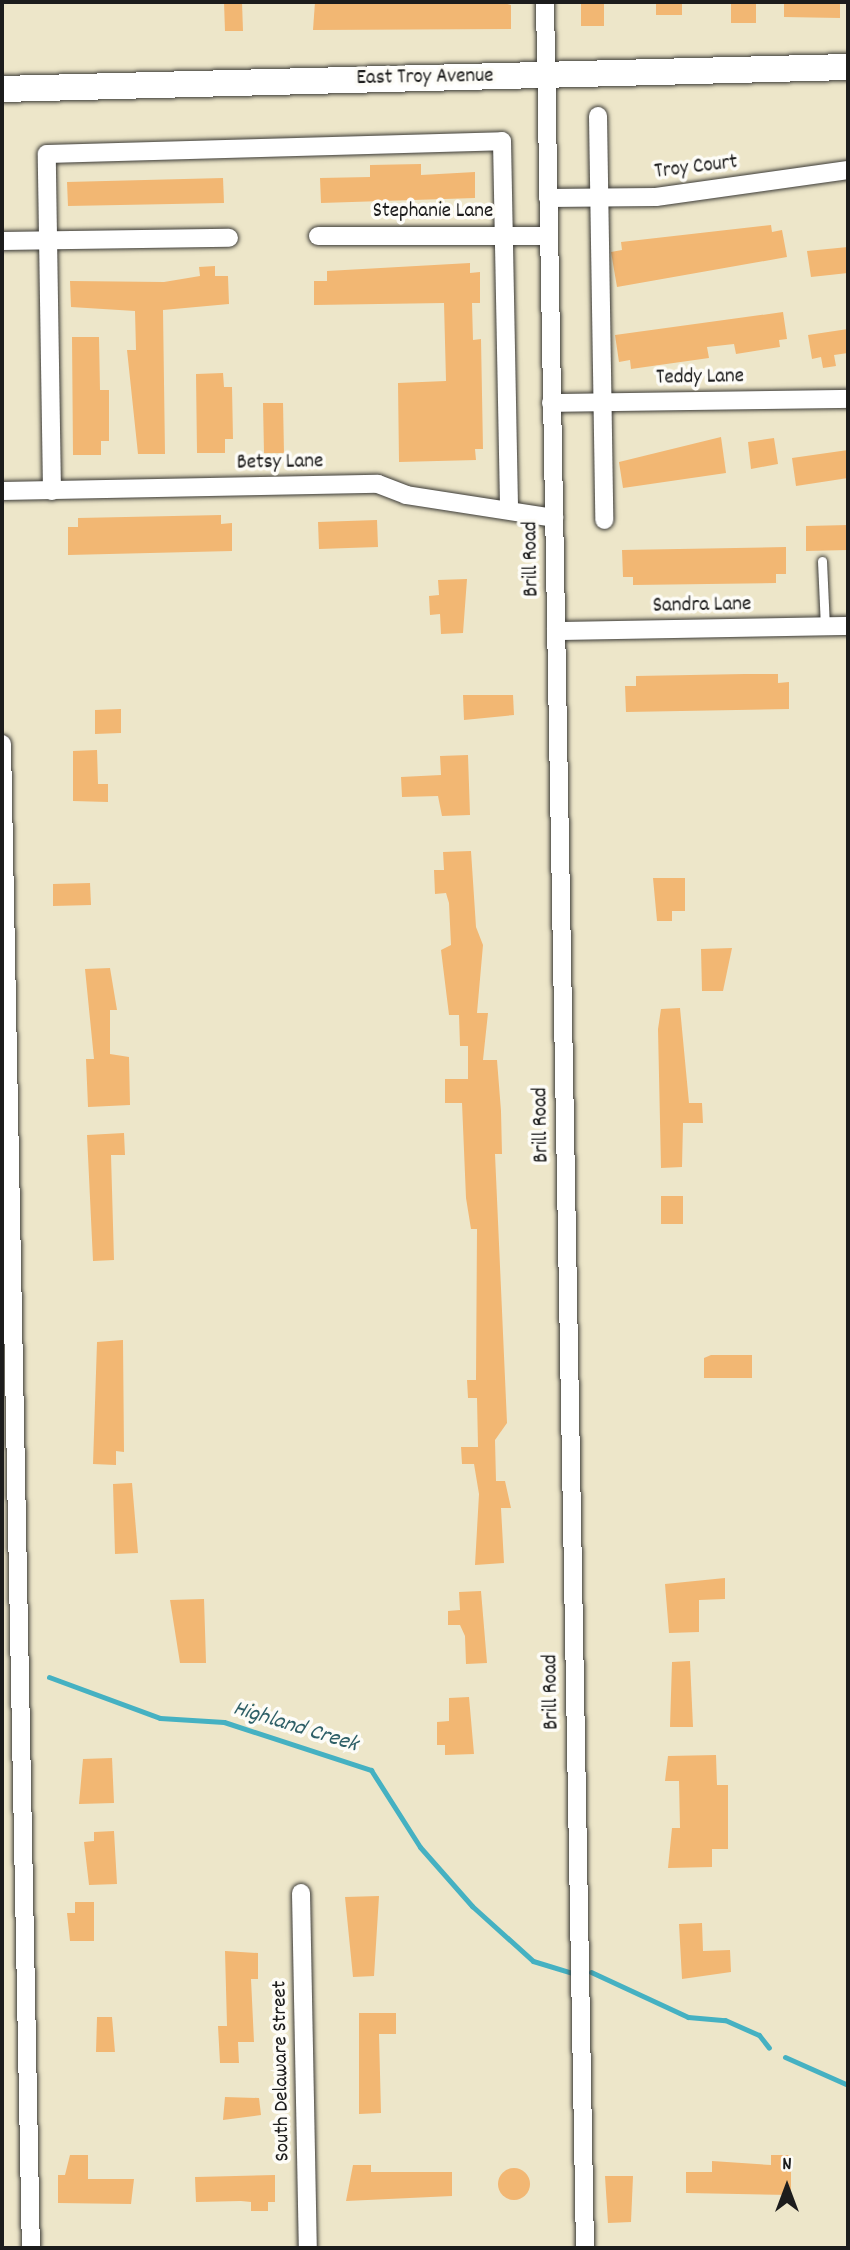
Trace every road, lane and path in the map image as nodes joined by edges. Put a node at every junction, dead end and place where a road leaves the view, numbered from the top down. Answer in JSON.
{"nodes":[{"id":1,"x":545,"y":2,"type":"edge"},
{"id":2,"x":848,"y":67,"type":"edge"},
{"id":3,"x":546,"y":75,"type":"junction"},
{"id":4,"x":2,"y":89,"type":"edge"},
{"id":5,"x":598,"y":116,"type":"dead end"},
{"id":6,"x":848,"y":170,"type":"edge"},
{"id":7,"x":548,"y":198,"type":"junction"},
{"id":8,"x":599,"y":198,"type":"junction"},
{"id":9,"x":504,"y":234,"type":"junction"},
{"id":10,"x":318,"y":236,"type":"dead end"},
{"id":11,"x":549,"y":236,"type":"junction"},
{"id":12,"x":229,"y":238,"type":"dead end"},
{"id":13,"x":2,"y":241,"type":"edge"},
{"id":14,"x":48,"y":241,"type":"junction"},
{"id":15,"x":848,"y":399,"type":"edge"},
{"id":16,"x":602,"y":402,"type":"junction"},
{"id":17,"x":551,"y":403,"type":"junction"},
{"id":18,"x":2,"y":491,"type":"edge"},
{"id":19,"x":52,"y":491,"type":"junction"},
{"id":20,"x":509,"y":510,"type":"junction"},
{"id":21,"x":554,"y":518,"type":"junction"},
{"id":22,"x":604,"y":520,"type":"dead end"},
{"id":23,"x":822,"y":561,"type":"dead end"},
{"id":24,"x":825,"y":626,"type":"junction"},
{"id":25,"x":848,"y":626,"type":"edge"},
{"id":26,"x":556,"y":631,"type":"junction"},
{"id":27,"x":2,"y":744,"type":"edge"},
{"id":28,"x":301,"y":1893,"type":"dead end"},
{"id":29,"x":31,"y":2248,"type":"edge"},
{"id":30,"x":308,"y":2248,"type":"edge"},
{"id":31,"x":585,"y":2248,"type":"edge"}],
"edges":[{"from":1,"to":3,"type":"street","name":"Brill Road"},
{"from":2,"to":3,"type":"main road","name":"East Troy Avenue"},
{"from":3,"to":4,"type":"main road","name":"East Troy Avenue"},
{"from":3,"to":7,"type":"street","name":"Brill Road"},
{"from":5,"to":8,"type":"street"},
{"from":6,"to":8,"type":"street","name":"Troy Court"},
{"from":7,"to":8,"type":"street","name":"Troy Court"},
{"from":7,"to":11,"type":"street","name":"Brill Road"},
{"from":8,"to":16,"type":"street"},
{"from":9,"to":10,"type":"street","name":"Stephanie Lane"},
{"from":9,"to":11,"type":"street","name":"Stephanie Lane"},
{"from":9,"to":14,"type":"street"},
{"from":9,"to":20,"type":"street"},
{"from":11,"to":17,"type":"street","name":"Brill Road"},
{"from":12,"to":14,"type":"street"},
{"from":13,"to":14,"type":"street"},
{"from":14,"to":19,"type":"street"},
{"from":15,"to":16,"type":"street","name":"Teddy Lane"},
{"from":16,"to":17,"type":"street","name":"Teddy Lane"},
{"from":16,"to":22,"type":"street"},
{"from":17,"to":21,"type":"street","name":"Brill Road"},
{"from":18,"to":19,"type":"street","name":"Betsy Lane"},
{"from":19,"to":20,"type":"street","name":"Betsy Lane"},
{"from":20,"to":21,"type":"street","name":"Betsy Lane"},
{"from":21,"to":26,"type":"street","name":"Brill Road"},
{"from":23,"to":24,"type":"lane"},
{"from":24,"to":25,"type":"street","name":"Sandra Lane"},
{"from":24,"to":26,"type":"street","name":"Sandra Lane"},
{"from":26,"to":31,"type":"street","name":"Brill Road"},
{"from":27,"to":29,"type":"street"},
{"from":28,"to":30,"type":"street","name":"South Delaware Street"}]}
